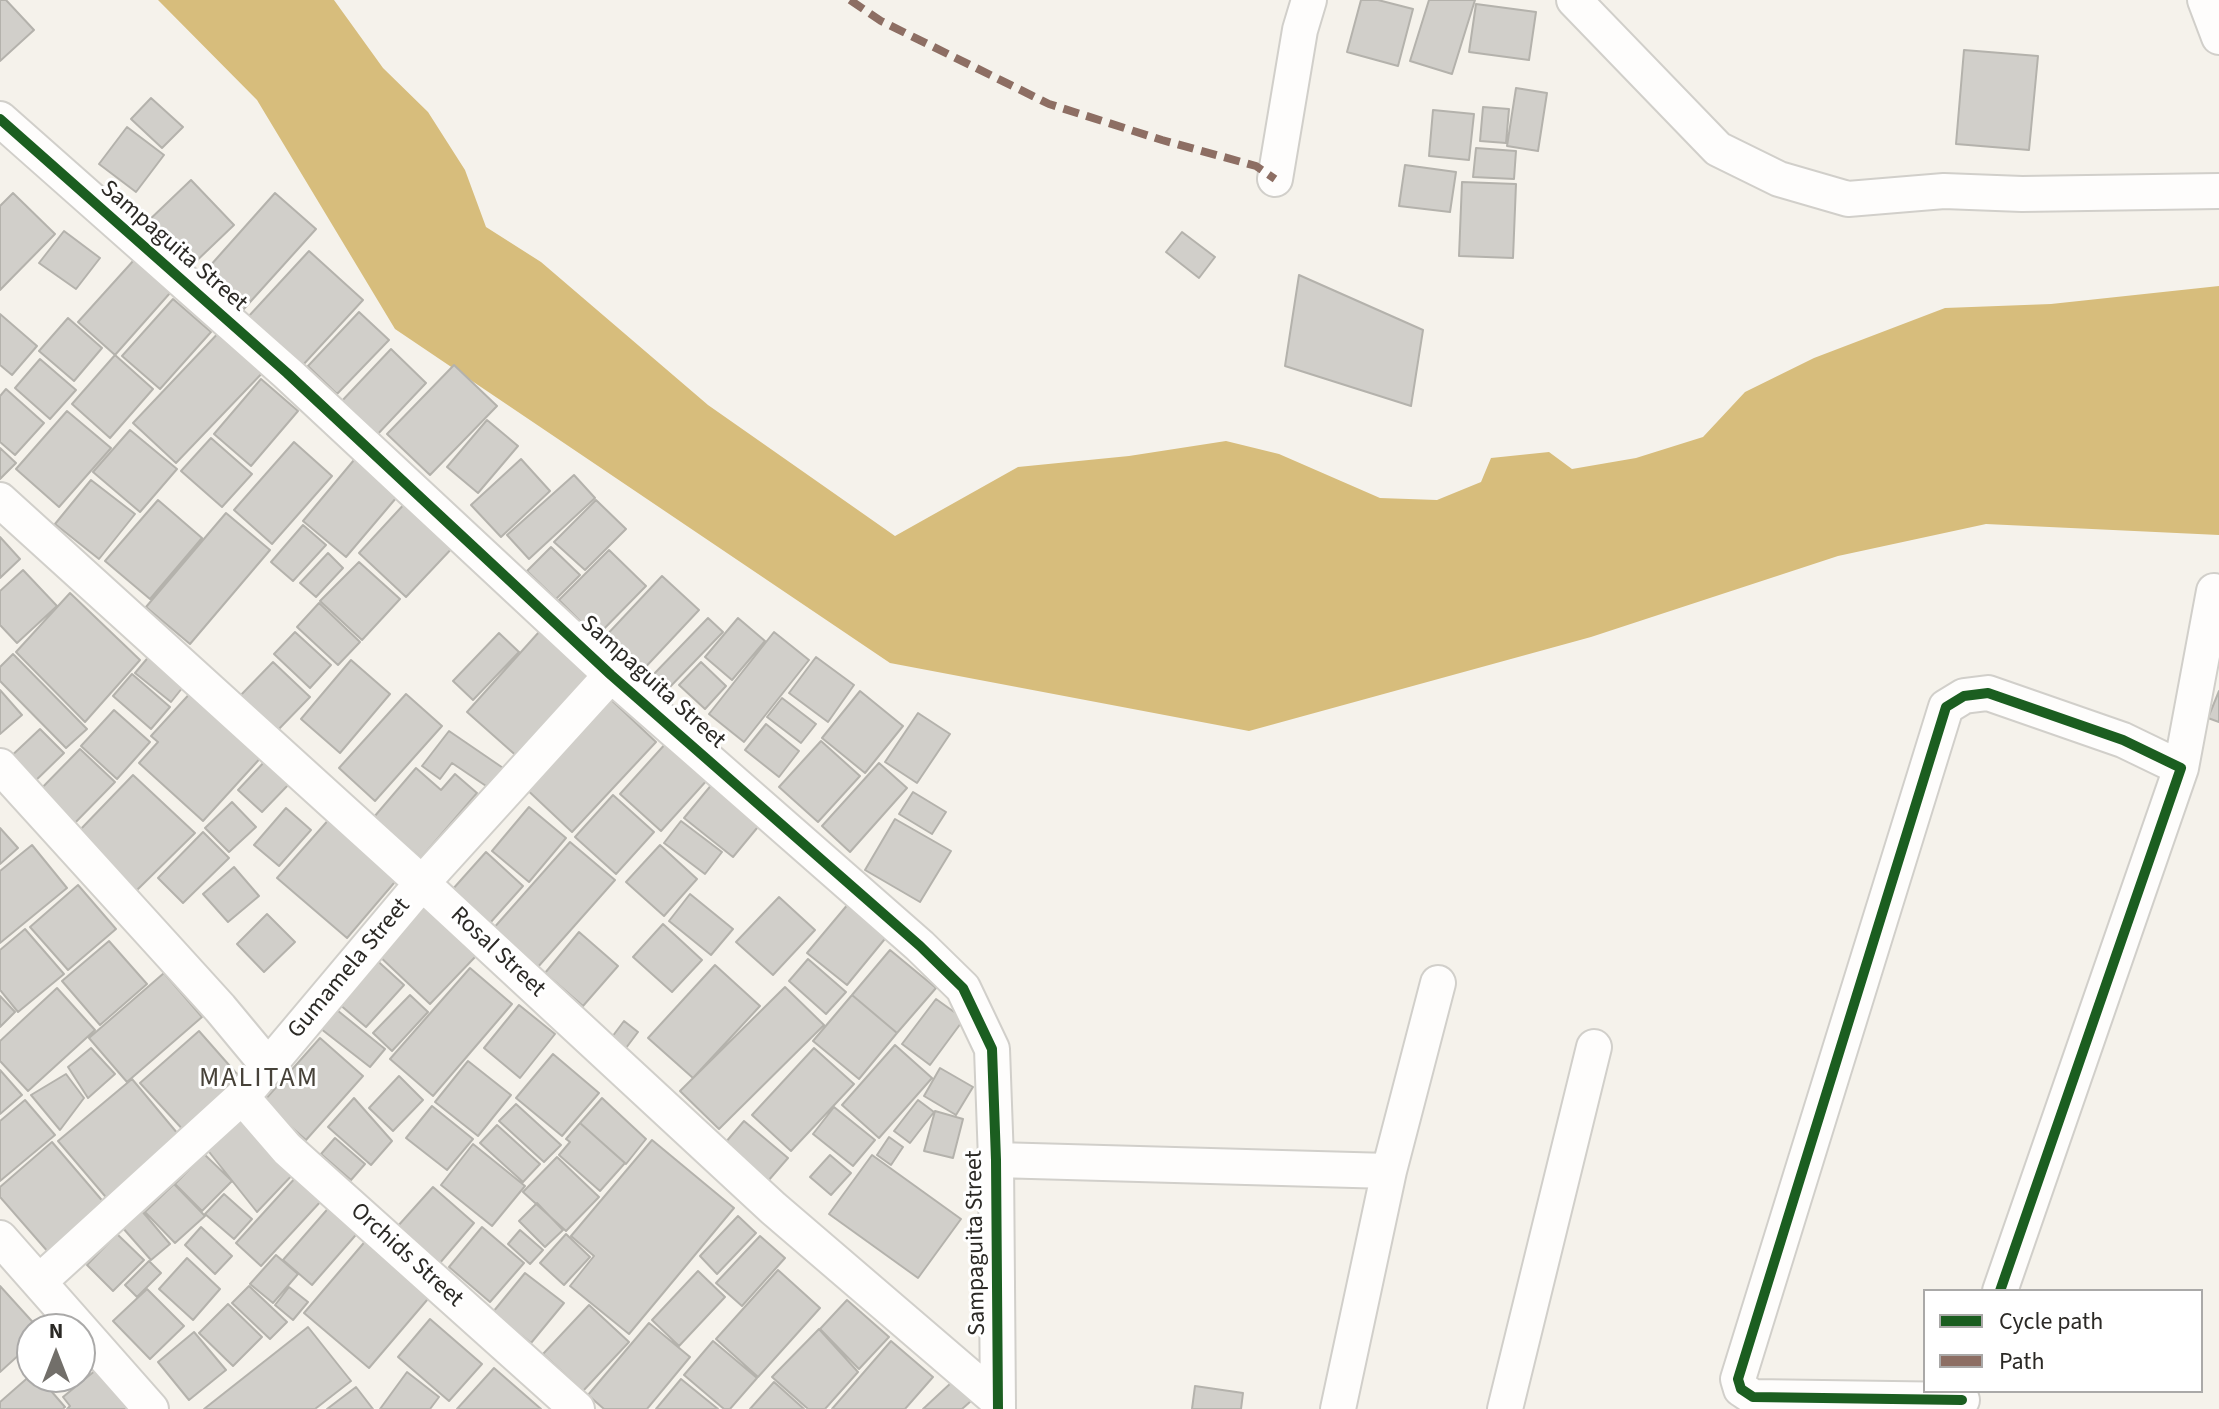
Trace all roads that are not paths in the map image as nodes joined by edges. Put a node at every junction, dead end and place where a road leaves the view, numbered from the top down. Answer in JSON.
{"nodes":[{"id":1,"x":1309,"y":0,"type":"edge"},
{"id":2,"x":1574,"y":0,"type":"edge"},
{"id":3,"x":2205,"y":0,"type":"edge"},
{"id":4,"x":2219,"y":37,"type":"edge"},
{"id":5,"x":0,"y":119,"type":"edge"},
{"id":6,"x":12,"y":152,"type":"edge"},
{"id":7,"x":1275,"y":179,"type":"dead end"},
{"id":8,"x":2219,"y":191,"type":"edge"},
{"id":9,"x":0,"y":500,"type":"edge"},
{"id":10,"x":2214,"y":591,"type":"dead end"},
{"id":11,"x":611,"y":675,"type":"junction"},
{"id":12,"x":0,"y":766,"type":"edge"},
{"id":13,"x":2181,"y":768,"type":"junction"},
{"id":14,"x":422,"y":883,"type":"junction"},
{"id":15,"x":1438,"y":983,"type":"dead end"},
{"id":16,"x":1594,"y":1047,"type":"dead end"},
{"id":17,"x":269,"y":1067,"type":"junction"},
{"id":18,"x":242,"y":1097,"type":"junction"},
{"id":19,"x":996,"y":1160,"type":"junction"},
{"id":20,"x":1389,"y":1171,"type":"junction"},
{"id":21,"x":0,"y":1238,"type":"edge"},
{"id":22,"x":39,"y":1282,"type":"junction"},
{"id":23,"x":2001,"y":1289,"type":"edge"},
{"id":24,"x":1962,"y":1400,"type":"edge"},
{"id":25,"x":998,"y":1405,"type":"edge"},
{"id":26,"x":151,"y":1409,"type":"edge"},
{"id":27,"x":577,"y":1409,"type":"edge"},
{"id":28,"x":1338,"y":1409,"type":"edge"},
{"id":29,"x":1505,"y":1409,"type":"edge"}],
"edges":[{"from":1,"to":7,"type":"street"},
{"from":2,"to":8,"type":"street"},
{"from":3,"to":4,"type":"street"},
{"from":5,"to":6,"type":"street","name":"Sampaguita Street"},
{"from":6,"to":11,"type":"street","name":"Sampaguita Street"},
{"from":9,"to":14,"type":"street","name":"Rosal Street"},
{"from":10,"to":13,"type":"street"},
{"from":11,"to":14,"type":"street","name":"Gumamela Street"},
{"from":11,"to":19,"type":"street","name":"Sampaguita Street"},
{"from":12,"to":17,"type":"street"},
{"from":13,"to":23,"type":"street"},
{"from":13,"to":24,"type":"street"},
{"from":14,"to":17,"type":"street","name":"Gumamela Street"},
{"from":14,"to":25,"type":"street","name":"Rosal Street"},
{"from":15,"to":20,"type":"street"},
{"from":16,"to":29,"type":"street"},
{"from":17,"to":18,"type":"street","name":"Gumamela Street"},
{"from":18,"to":22,"type":"street","name":"Gumamela Street"},
{"from":18,"to":27,"type":"street","name":"Orchids Street"},
{"from":19,"to":20,"type":"street"},
{"from":19,"to":25,"type":"street","name":"Sampaguita Street"},
{"from":20,"to":28,"type":"street"},
{"from":21,"to":22,"type":"street"},
{"from":22,"to":26,"type":"street"}]}
